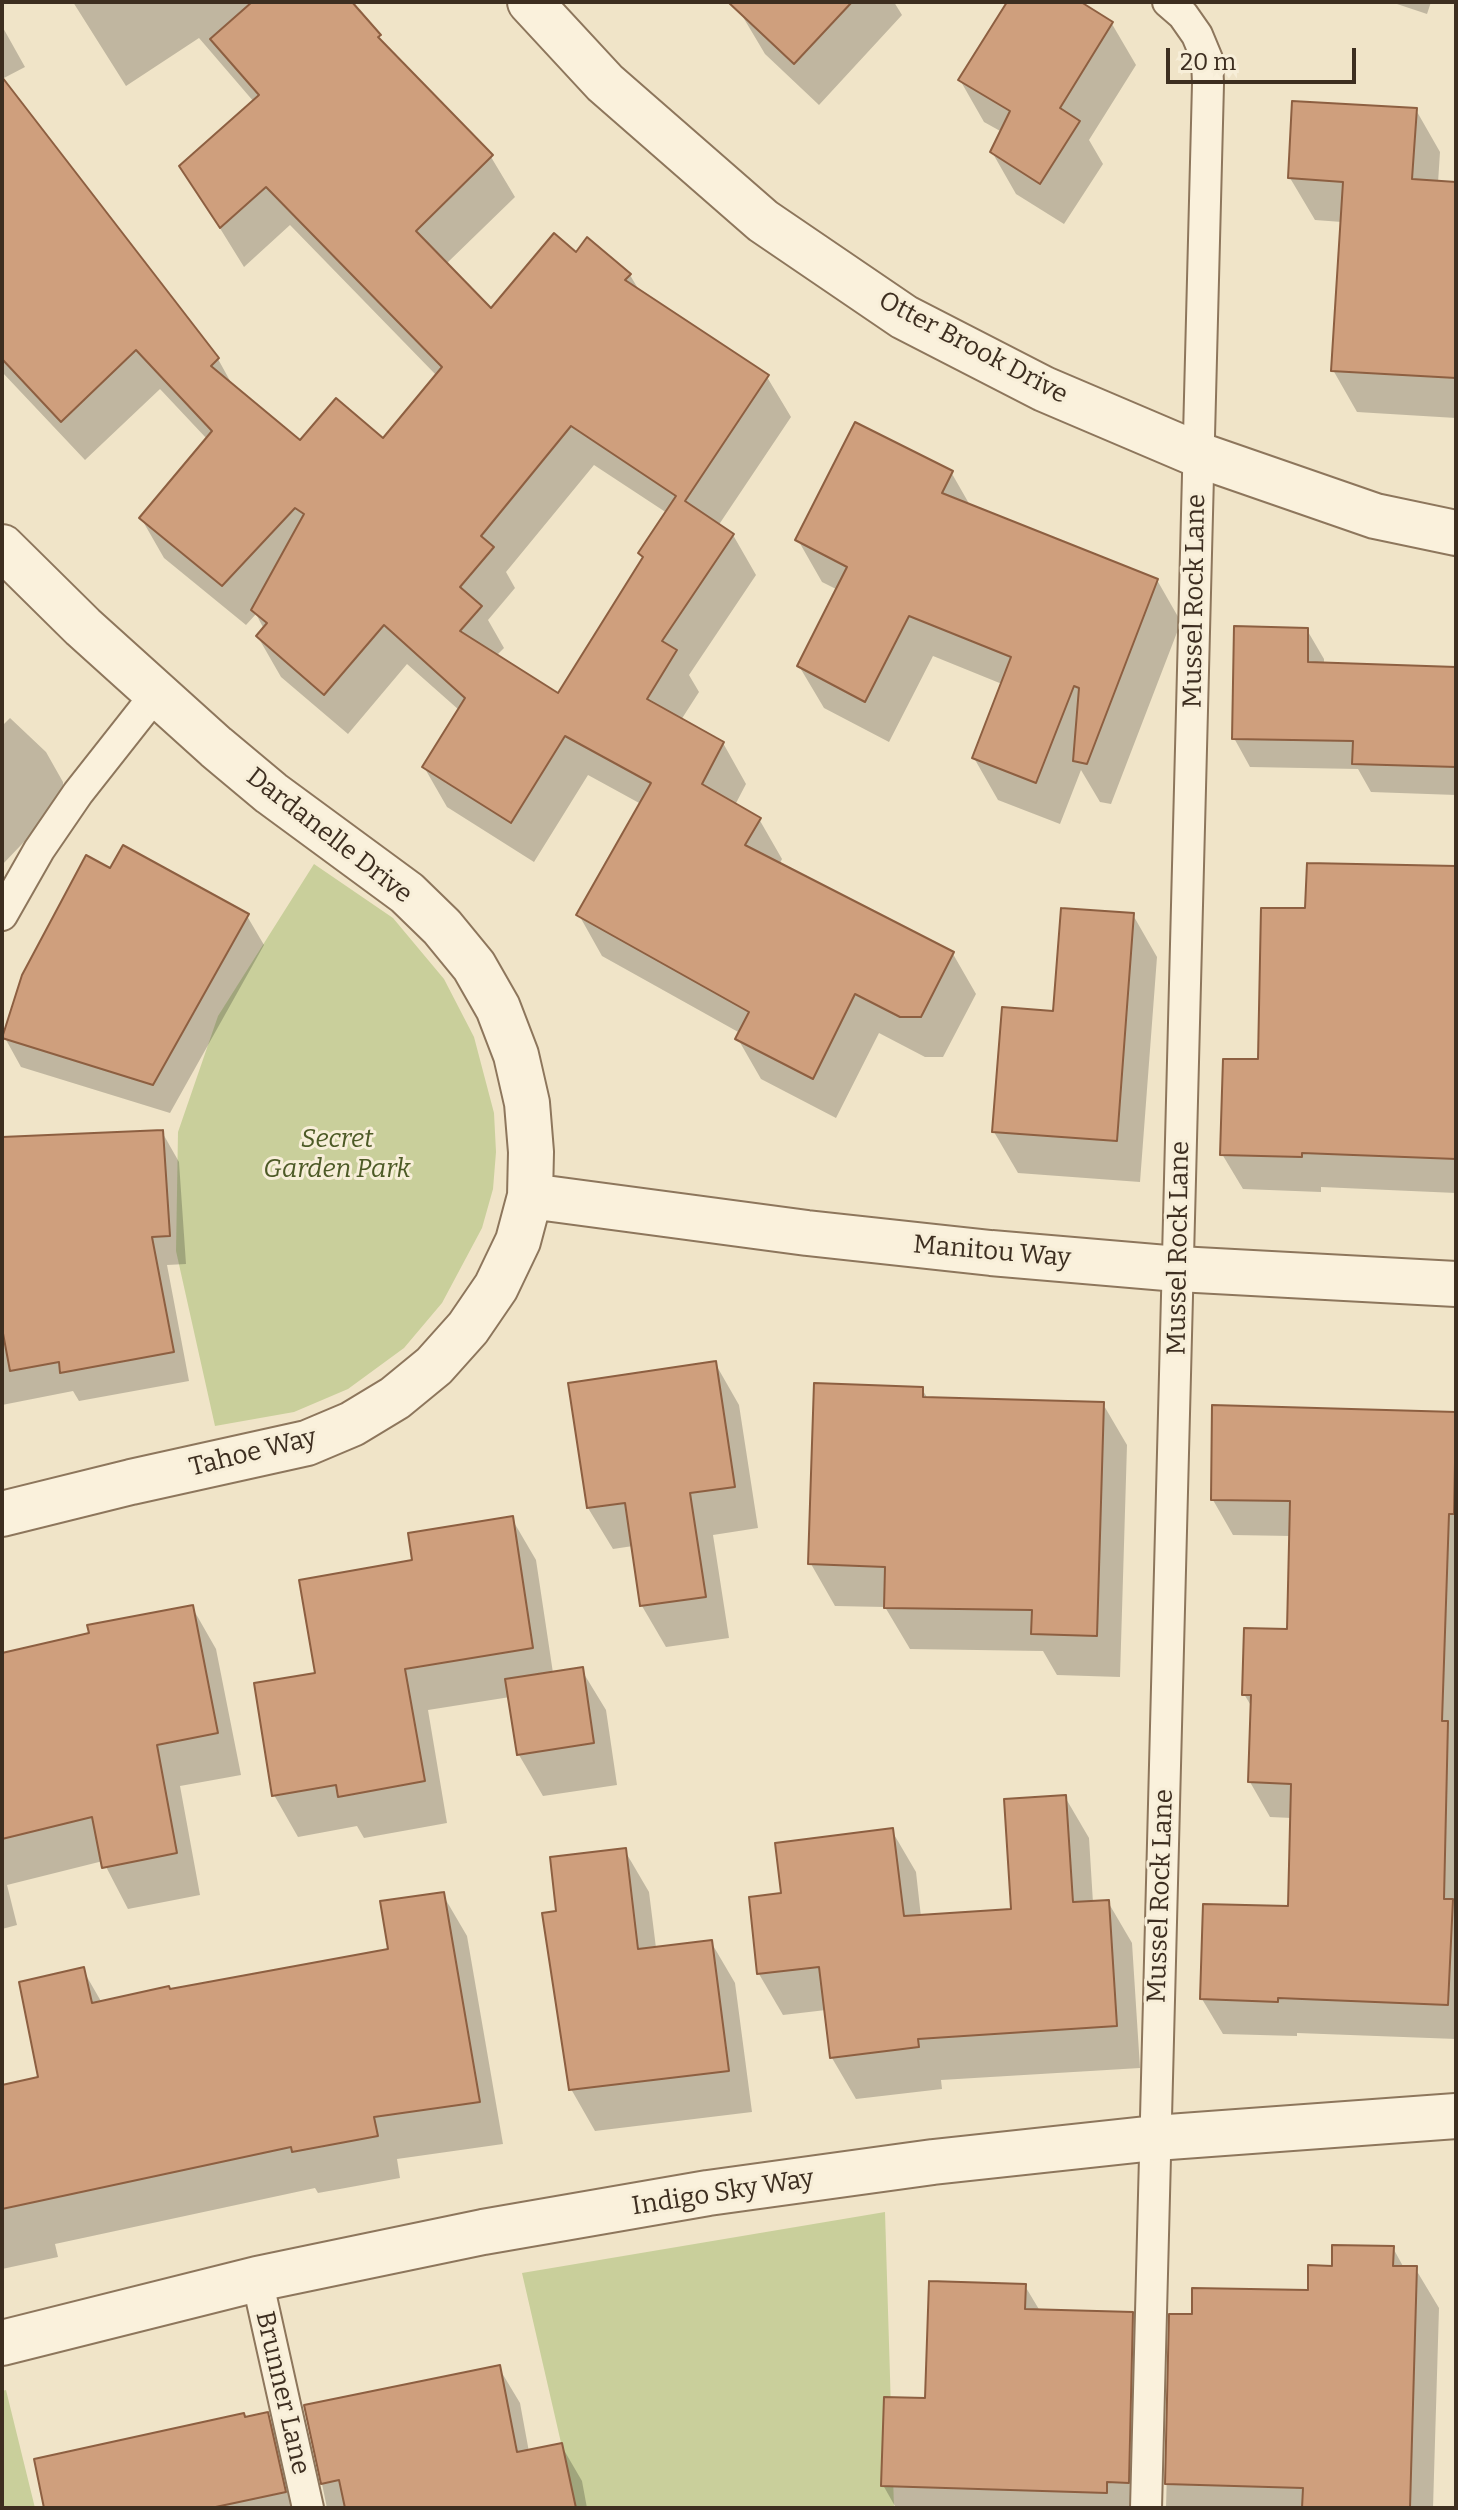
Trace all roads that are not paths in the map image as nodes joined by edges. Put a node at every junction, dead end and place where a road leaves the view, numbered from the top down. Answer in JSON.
{"nodes":[{"id":1,"x":530,"y":2,"type":"edge"},
{"id":2,"x":1168,"y":2,"type":"edge"},
{"id":3,"x":1199,"y":455,"type":"junction"},
{"id":4,"x":1456,"y":533,"type":"edge"},
{"id":5,"x":2,"y":547,"type":"edge"},
{"id":6,"x":156,"y":694,"type":"junction"},
{"id":7,"x":2,"y":915,"type":"edge"},
{"id":8,"x":530,"y":1196,"type":"junction"},
{"id":9,"x":1178,"y":1269,"type":"junction"},
{"id":10,"x":1456,"y":1284,"type":"edge"},
{"id":11,"x":2,"y":1514,"type":"edge"},
{"id":12,"x":1456,"y":2116,"type":"edge"},
{"id":13,"x":1155,"y":2138,"type":"junction"},
{"id":14,"x":257,"y":2279,"type":"junction"},
{"id":15,"x":2,"y":2343,"type":"edge"},
{"id":16,"x":308,"y":2508,"type":"edge"},
{"id":17,"x":1146,"y":2508,"type":"edge"}],
"edges":[{"from":1,"to":3,"type":"street","name":"Otter Brook Drive"},
{"from":2,"to":3,"type":"lane","name":"Mussel Rock Lane"},
{"from":3,"to":4,"type":"street","name":"Otter Brook Drive"},
{"from":3,"to":9,"type":"lane","name":"Mussel Rock Lane"},
{"from":5,"to":6,"type":"street","name":"Dardanelle Drive"},
{"from":6,"to":7,"type":"lane"},
{"from":6,"to":8,"type":"street","name":"Dardanelle Drive"},
{"from":8,"to":9,"type":"street","name":"Manitou Way"},
{"from":8,"to":11,"type":"street","name":"Tahoe Way"},
{"from":9,"to":10,"type":"street","name":"Manitou Way"},
{"from":9,"to":13,"type":"lane","name":"Mussel Rock Lane"},
{"from":12,"to":13,"type":"street","name":"Indigo Sky Way"},
{"from":13,"to":14,"type":"street","name":"Indigo Sky Way"},
{"from":13,"to":17,"type":"lane","name":"Mussel Rock Lane"},
{"from":14,"to":15,"type":"street","name":"Indigo Sky Way"},
{"from":14,"to":16,"type":"lane","name":"Brunner Lane"}]}
